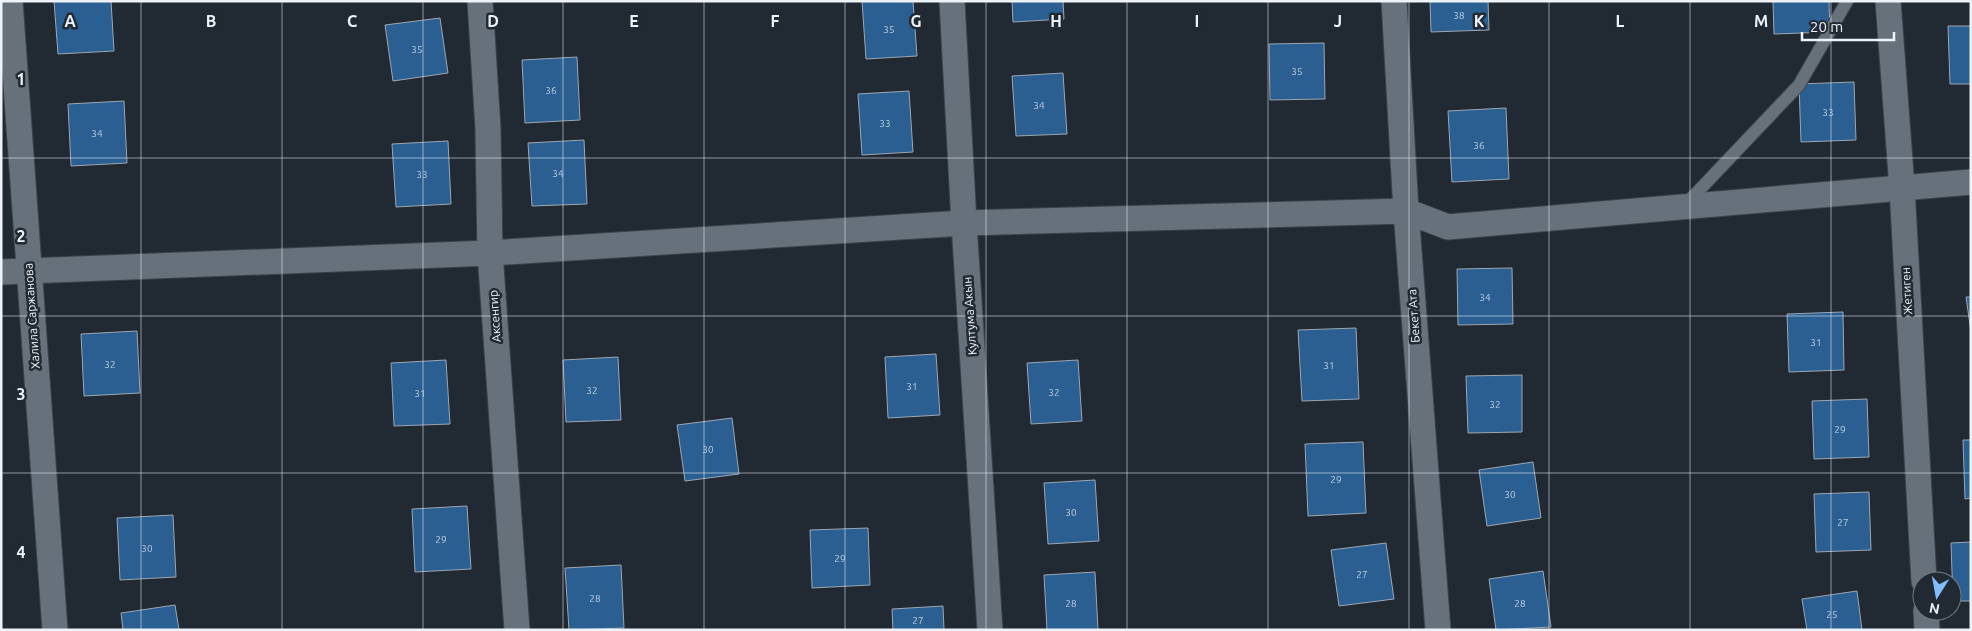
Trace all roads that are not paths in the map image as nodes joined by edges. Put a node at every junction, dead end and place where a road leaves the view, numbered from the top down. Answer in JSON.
{"nodes":[{"id":1,"x":10,"y":1,"type":"edge"},
{"id":2,"x":480,"y":1,"type":"edge"},
{"id":3,"x":952,"y":1,"type":"edge"},
{"id":4,"x":1394,"y":1,"type":"edge"},
{"id":5,"x":1847,"y":1,"type":"edge"},
{"id":6,"x":1888,"y":1,"type":"edge"},
{"id":7,"x":1971,"y":182,"type":"edge"},
{"id":8,"x":1902,"y":188,"type":"junction"},
{"id":9,"x":1683,"y":207,"type":"junction"},
{"id":10,"x":1406,"y":211,"type":"junction"},
{"id":11,"x":964,"y":223,"type":"junction"},
{"id":12,"x":490,"y":253,"type":"junction"},
{"id":13,"x":28,"y":270,"type":"junction"},
{"id":14,"x":1,"y":272,"type":"edge"},
{"id":15,"x":1923,"y":571,"type":"edge"},
{"id":16,"x":55,"y":630,"type":"edge"},
{"id":17,"x":517,"y":630,"type":"edge"},
{"id":18,"x":990,"y":630,"type":"edge"},
{"id":19,"x":1438,"y":630,"type":"edge"}],
"edges":[{"from":1,"to":13,"type":"street","name":"Халила Саржанова"},
{"from":2,"to":12,"type":"street","name":"Аксенгир"},
{"from":3,"to":11,"type":"street","name":"Култума Акын"},
{"from":4,"to":10,"type":"street","name":"Бекет Ата"},
{"from":5,"to":9,"type":"lane"},
{"from":6,"to":8,"type":"street","name":"Жетиген"},
{"from":7,"to":8,"type":"street"},
{"from":8,"to":9,"type":"street"},
{"from":8,"to":15,"type":"street","name":"Жетиген"},
{"from":9,"to":10,"type":"street"},
{"from":10,"to":11,"type":"street"},
{"from":10,"to":19,"type":"street","name":"Бекет Ата"},
{"from":11,"to":12,"type":"street"},
{"from":11,"to":18,"type":"street","name":"Култума Акын"},
{"from":12,"to":13,"type":"street"},
{"from":12,"to":17,"type":"street","name":"Аксенгир"},
{"from":13,"to":14,"type":"street"},
{"from":13,"to":16,"type":"street","name":"Халила Саржанова"}]}
